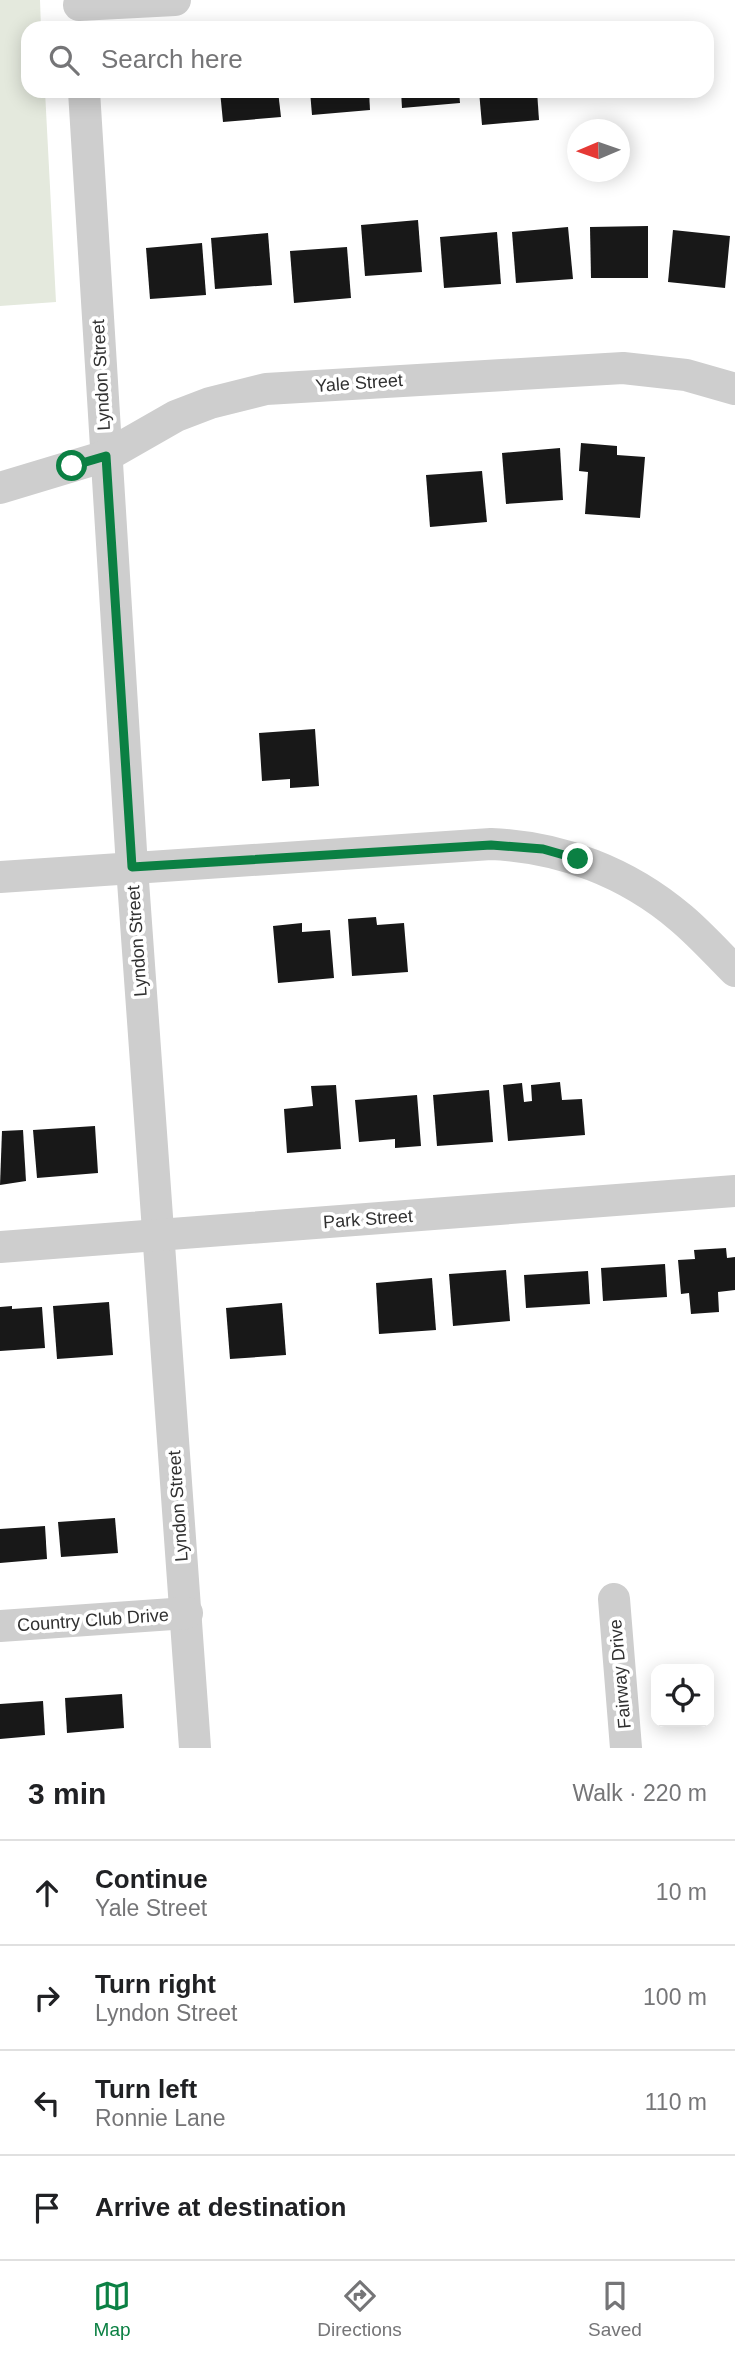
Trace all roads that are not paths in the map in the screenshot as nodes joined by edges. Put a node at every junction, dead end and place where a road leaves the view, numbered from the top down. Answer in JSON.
{"nodes":[{"id":1,"x":175,"y":0,"type":"edge"},
{"id":2,"x":79,"y":11,"type":"edge"},
{"id":3,"x":84,"y":98,"type":"edge"},
{"id":4,"x":735,"y":389,"type":"edge"},
{"id":5,"x":106,"y":456,"type":"junction"},
{"id":6,"x":0,"y":488,"type":"edge"},
{"id":7,"x":132,"y":867,"type":"junction"},
{"id":8,"x":0,"y":877,"type":"edge"},
{"id":9,"x":735,"y":971,"type":"edge"},
{"id":10,"x":735,"y":1191,"type":"edge"},
{"id":11,"x":158,"y":1236,"type":"junction"},
{"id":12,"x":0,"y":1247,"type":"edge"},
{"id":13,"x":614,"y":1599,"type":"dead end"},
{"id":14,"x":187,"y":1613,"type":"junction"},
{"id":15,"x":0,"y":1626,"type":"edge"},
{"id":16,"x":195,"y":1748,"type":"edge"},
{"id":17,"x":626,"y":1748,"type":"edge"}],
"edges":[{"from":1,"to":2,"type":"street"},
{"from":3,"to":5,"type":"street","name":"Lyndon Street"},
{"from":4,"to":5,"type":"street","name":"Yale Street"},
{"from":5,"to":6,"type":"street","name":"Yale Street"},
{"from":5,"to":7,"type":"street","name":"Lyndon Street"},
{"from":7,"to":8,"type":"street"},
{"from":7,"to":9,"type":"street"},
{"from":7,"to":11,"type":"street","name":"Lyndon Street"},
{"from":10,"to":11,"type":"street","name":"Park Street"},
{"from":11,"to":12,"type":"street","name":"Park Street"},
{"from":11,"to":14,"type":"street","name":"Lyndon Street"},
{"from":13,"to":17,"type":"street","name":"Fairway Drive"},
{"from":14,"to":15,"type":"street","name":"Country Club Drive"},
{"from":14,"to":16,"type":"street","name":"Lyndon Street"}]}
